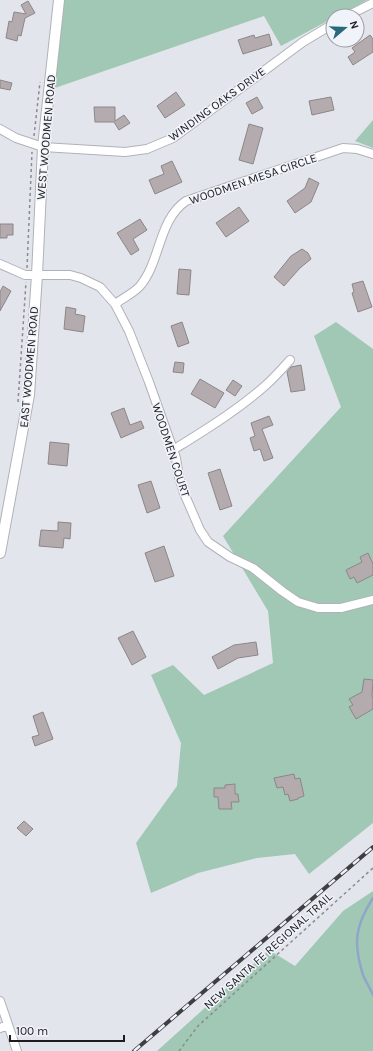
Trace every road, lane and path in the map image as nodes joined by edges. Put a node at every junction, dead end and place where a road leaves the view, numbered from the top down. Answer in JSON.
{"nodes":[{"id":1,"x":59,"y":0,"type":"edge"},
{"id":2,"x":373,"y":3,"type":"edge"},
{"id":3,"x":363,"y":8,"type":"edge"},
{"id":4,"x":325,"y":29,"type":"edge"},
{"id":5,"x":41,"y":76,"type":"dead end"},
{"id":6,"x":0,"y":129,"type":"edge"},
{"id":7,"x":38,"y":145,"type":"junction"},
{"id":8,"x":373,"y":154,"type":"edge"},
{"id":9,"x":0,"y":264,"type":"edge"},
{"id":10,"x":32,"y":275,"type":"junction"},
{"id":11,"x":115,"y":304,"type":"junction"},
{"id":12,"x":290,"y":360,"type":"dead end"},
{"id":13,"x":18,"y":407,"type":"dead end"},
{"id":14,"x":173,"y":450,"type":"junction"},
{"id":15,"x":0,"y":553,"type":"edge"},
{"id":16,"x":373,"y":600,"type":"edge"},
{"id":17,"x":373,"y":868,"type":"edge"},
{"id":18,"x":0,"y":1001,"type":"edge"},
{"id":19,"x":4,"y":1027,"type":"edge"},
{"id":20,"x":17,"y":1051,"type":"edge"},
{"id":21,"x":179,"y":1051,"type":"edge"}],
"edges":[{"from":1,"to":7,"type":"main road","name":"WEST WOODMEN ROAD"},
{"from":2,"to":3,"type":"street"},
{"from":4,"to":7,"type":"street","name":"WINDING OAKS DRIVE"},
{"from":5,"to":7,"type":"path"},
{"from":6,"to":7,"type":"street","name":"WINDING OAKS DRIVE"},
{"from":7,"to":10,"type":"main road","name":"WEST WOODMEN ROAD"},
{"from":7,"to":10,"type":"path"},
{"from":8,"to":11,"type":"street","name":"WOODMEN MESA CIRCLE"},
{"from":9,"to":10,"type":"street","name":"WOODMEN COURT"},
{"from":10,"to":11,"type":"street","name":"WOODMEN COURT"},
{"from":10,"to":13,"type":"path"},
{"from":10,"to":15,"type":"main road","name":"EAST WOODMEN ROAD"},
{"from":11,"to":14,"type":"street","name":"WOODMEN COURT"},
{"from":12,"to":14,"type":"street"},
{"from":14,"to":16,"type":"street","name":"WOODMEN COURT"},
{"from":17,"to":21,"type":"path","name":"NEW SANTA FE REGIONAL TRAIL"},
{"from":18,"to":19,"type":"street"},
{"from":19,"to":20,"type":"street"}]}
